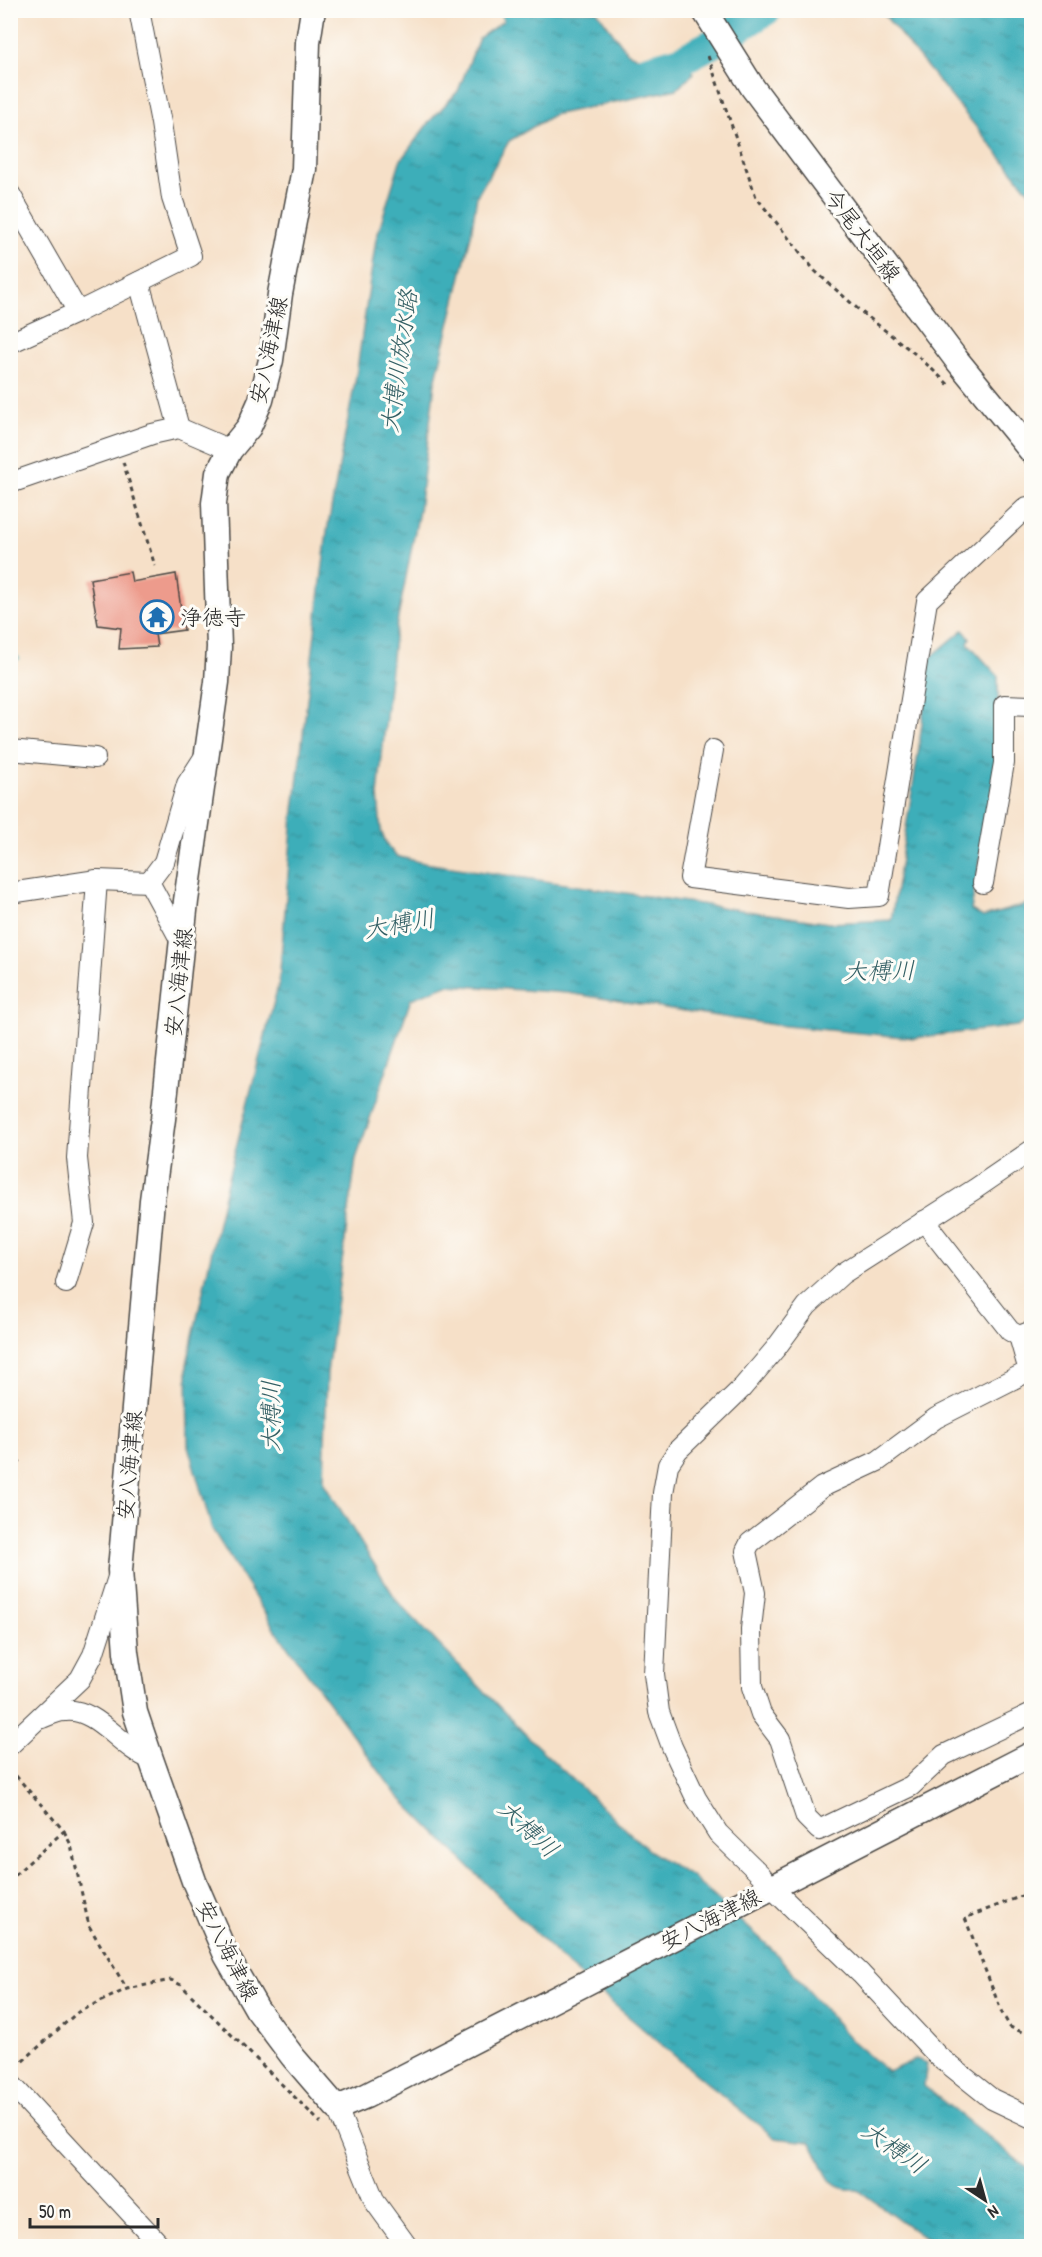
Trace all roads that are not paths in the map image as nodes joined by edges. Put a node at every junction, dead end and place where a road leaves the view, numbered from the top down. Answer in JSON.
{"nodes":[{"id":1,"x":139,"y":10,"type":"edge"},
{"id":2,"x":313,"y":10,"type":"edge"},
{"id":3,"x":704,"y":10,"type":"edge"},
{"id":4,"x":10,"y":194,"type":"edge"},
{"id":5,"x":138,"y":282,"type":"junction"},
{"id":6,"x":78,"y":312,"type":"junction"},
{"id":7,"x":10,"y":342,"type":"edge"},
{"id":8,"x":179,"y":428,"type":"junction"},
{"id":9,"x":230,"y":450,"type":"junction"},
{"id":10,"x":1032,"y":452,"type":"edge"},
{"id":11,"x":10,"y":483,"type":"edge"},
{"id":12,"x":1032,"y":512,"type":"edge"},
{"id":13,"x":1032,"y":706,"type":"edge"},
{"id":14,"x":10,"y":750,"type":"edge"},
{"id":15,"x":713,"y":750,"type":"dead end"},
{"id":16,"x":207,"y":753,"type":"junction"},
{"id":17,"x":94,"y":758,"type":"dead end"},
{"id":18,"x":97,"y":880,"type":"junction"},
{"id":19,"x":149,"y":882,"type":"junction"},
{"id":20,"x":983,"y":883,"type":"dead end"},
{"id":21,"x":10,"y":893,"type":"edge"},
{"id":22,"x":182,"y":943,"type":"junction"},
{"id":23,"x":1032,"y":1150,"type":"edge"},
{"id":24,"x":924,"y":1221,"type":"junction"},
{"id":25,"x":66,"y":1284,"type":"dead end"},
{"id":26,"x":1025,"y":1333,"type":"edge"},
{"id":27,"x":120,"y":1570,"type":"junction"},
{"id":28,"x":1032,"y":1713,"type":"edge"},
{"id":29,"x":40,"y":1718,"type":"junction"},
{"id":30,"x":10,"y":1745,"type":"edge"},
{"id":31,"x":1032,"y":1754,"type":"edge"},
{"id":32,"x":150,"y":1759,"type":"junction"},
{"id":33,"x":771,"y":1887,"type":"junction"},
{"id":34,"x":10,"y":2083,"type":"edge"},
{"id":35,"x":337,"y":2108,"type":"junction"},
{"id":36,"x":1032,"y":2118,"type":"edge"},
{"id":37,"x":160,"y":2247,"type":"edge"},
{"id":38,"x":407,"y":2247,"type":"edge"}],
"edges":[{"from":1,"to":5,"type":"street"},
{"from":2,"to":9,"type":"main road","name":"安八海津線"},
{"from":3,"to":10,"type":"main road","name":"今尾大垣線"},
{"from":4,"to":6,"type":"street"},
{"from":5,"to":6,"type":"street"},
{"from":5,"to":8,"type":"street"},
{"from":6,"to":7,"type":"street"},
{"from":8,"to":9,"type":"street"},
{"from":8,"to":11,"type":"street"},
{"from":9,"to":16,"type":"main road","name":"安八海津線"},
{"from":12,"to":15,"type":"street"},
{"from":13,"to":20,"type":"street"},
{"from":14,"to":17,"type":"street"},
{"from":16,"to":19,"type":"street"},
{"from":16,"to":22,"type":"main road","name":"安八海津線"},
{"from":18,"to":19,"type":"street"},
{"from":18,"to":21,"type":"street"},
{"from":18,"to":25,"type":"street"},
{"from":19,"to":22,"type":"street"},
{"from":22,"to":27,"type":"main road","name":"安八海津線"},
{"from":23,"to":24,"type":"street"},
{"from":24,"to":26,"type":"street"},
{"from":24,"to":33,"type":"street"},
{"from":26,"to":28,"type":"street"},
{"from":27,"to":29,"type":"street"},
{"from":27,"to":32,"type":"main road","name":"安八海津線"},
{"from":29,"to":30,"type":"street"},
{"from":29,"to":32,"type":"street"},
{"from":31,"to":33,"type":"main road","name":"安八海津線"},
{"from":32,"to":35,"type":"main road","name":"安八海津線"},
{"from":33,"to":35,"type":"main road","name":"安八海津線"},
{"from":33,"to":36,"type":"street"},
{"from":34,"to":37,"type":"street"},
{"from":35,"to":38,"type":"street"}]}
